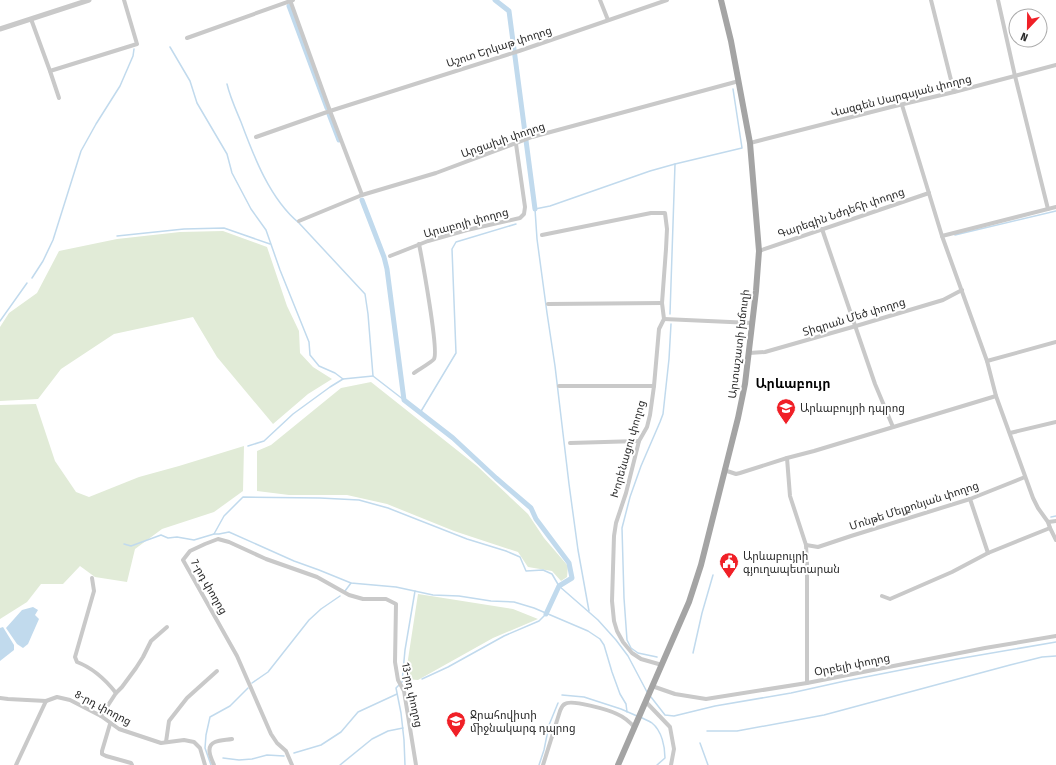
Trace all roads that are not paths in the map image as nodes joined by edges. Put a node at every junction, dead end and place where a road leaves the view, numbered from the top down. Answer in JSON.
{"nodes":[{"id":1,"x":89,"y":0,"type":"edge"},
{"id":2,"x":124,"y":0,"type":"edge"},
{"id":3,"x":291,"y":0,"type":"edge"},
{"id":4,"x":600,"y":0,"type":"edge"},
{"id":5,"x":667,"y":0,"type":"edge"},
{"id":6,"x":721,"y":0,"type":"edge"},
{"id":7,"x":931,"y":0,"type":"edge"},
{"id":8,"x":998,"y":0,"type":"edge"},
{"id":9,"x":31,"y":19,"type":"junction"},
{"id":10,"x":608,"y":20,"type":"junction"},
{"id":11,"x":0,"y":29,"type":"edge"},
{"id":12,"x":187,"y":38,"type":"dead end"},
{"id":13,"x":1056,"y":65,"type":"edge"},
{"id":14,"x":50,"y":72,"type":"junction"},
{"id":15,"x":1015,"y":76,"type":"junction"},
{"id":16,"x":739,"y":81,"type":"junction"},
{"id":17,"x":954,"y":92,"type":"junction"},
{"id":18,"x":59,"y":98,"type":"dead end"},
{"id":19,"x":902,"y":105,"type":"junction"},
{"id":20,"x":330,"y":111,"type":"junction"},
{"id":21,"x":256,"y":137,"type":"dead end"},
{"id":22,"x":750,"y":143,"type":"junction"},
{"id":23,"x":516,"y":144,"type":"junction"},
{"id":24,"x":929,"y":193,"type":"junction"},
{"id":25,"x":362,"y":195,"type":"junction"},
{"id":26,"x":1056,"y":207,"type":"edge"},
{"id":27,"x":1048,"y":209,"type":"junction"},
{"id":28,"x":299,"y":221,"type":"dead end"},
{"id":29,"x":822,"y":229,"type":"junction"},
{"id":30,"x":542,"y":235,"type":"dead end"},
{"id":31,"x":942,"y":236,"type":"junction"},
{"id":32,"x":420,"y":244,"type":"junction"},
{"id":33,"x":759,"y":251,"type":"junction"},
{"id":34,"x":390,"y":256,"type":"dead end"},
{"id":35,"x":962,"y":290,"type":"junction"},
{"id":36,"x":662,"y":303,"type":"junction"},
{"id":37,"x":548,"y":304,"type":"dead end"},
{"id":38,"x":664,"y":319,"type":"junction"},
{"id":39,"x":752,"y":323,"type":"junction"},
{"id":40,"x":856,"y":326,"type":"junction"},
{"id":41,"x":1056,"y":342,"type":"edge"},
{"id":42,"x":749,"y":353,"type":"junction"},
{"id":43,"x":987,"y":361,"type":"junction"},
{"id":44,"x":414,"y":373,"type":"dead end"},
{"id":45,"x":559,"y":386,"type":"dead end"},
{"id":46,"x":654,"y":386,"type":"junction"},
{"id":47,"x":996,"y":396,"type":"junction"},
{"id":48,"x":1056,"y":422,"type":"edge"},
{"id":49,"x":893,"y":427,"type":"junction"},
{"id":50,"x":1010,"y":433,"type":"junction"},
{"id":51,"x":639,"y":441,"type":"junction"},
{"id":52,"x":570,"y":443,"type":"dead end"},
{"id":53,"x":787,"y":458,"type":"junction"},
{"id":54,"x":724,"y":470,"type":"junction"},
{"id":55,"x":1025,"y":477,"type":"junction"},
{"id":56,"x":970,"y":499,"type":"junction"},
{"id":57,"x":1056,"y":521,"type":"edge"},
{"id":58,"x":1048,"y":522,"type":"junction"},
{"id":59,"x":1050,"y":528,"type":"junction"},
{"id":60,"x":1056,"y":540,"type":"edge"},
{"id":61,"x":806,"y":545,"type":"junction"},
{"id":62,"x":988,"y":553,"type":"junction"},
{"id":63,"x":92,"y":578,"type":"dead end"},
{"id":64,"x":882,"y":596,"type":"dead end"},
{"id":65,"x":396,"y":604,"type":"joint"},
{"id":66,"x":167,"y":627,"type":"dead end"},
{"id":67,"x":1056,"y":636,"type":"edge"},
{"id":68,"x":662,"y":665,"type":"junction"},
{"id":69,"x":217,"y":671,"type":"dead end"},
{"id":70,"x":807,"y":683,"type":"junction"},
{"id":71,"x":652,"y":686,"type":"junction"},
{"id":72,"x":116,"y":693,"type":"junction"},
{"id":73,"x":0,"y":698,"type":"edge"},
{"id":74,"x":46,"y":701,"type":"junction"},
{"id":75,"x":646,"y":702,"type":"junction"},
{"id":76,"x":101,"y":716,"type":"junction"},
{"id":77,"x":110,"y":724,"type":"junction"},
{"id":78,"x":635,"y":728,"type":"junction"},
{"id":79,"x":232,"y":739,"type":"dead end"},
{"id":80,"x":166,"y":742,"type":"junction"},
{"id":81,"x":16,"y":765,"type":"edge"},
{"id":82,"x":132,"y":765,"type":"edge"},
{"id":83,"x":205,"y":765,"type":"edge"},
{"id":84,"x":214,"y":765,"type":"edge"},
{"id":85,"x":292,"y":765,"type":"edge"},
{"id":86,"x":416,"y":765,"type":"edge"},
{"id":87,"x":543,"y":765,"type":"edge"},
{"id":88,"x":618,"y":765,"type":"edge"},
{"id":89,"x":671,"y":765,"type":"edge"}],
"edges":[{"from":1,"to":9,"type":"street"},
{"from":2,"to":14,"type":"street"},
{"from":3,"to":12,"type":"street"},
{"from":3,"to":20,"type":"street"},
{"from":4,"to":10,"type":"street"},
{"from":5,"to":10,"type":"street","name":"Աշոտ Երկաթ փողոց"},
{"from":6,"to":16,"type":"main road","name":"Արտաշատի խճուղի"},
{"from":7,"to":17,"type":"street"},
{"from":8,"to":15,"type":"street"},
{"from":9,"to":11,"type":"street"},
{"from":9,"to":14,"type":"street"},
{"from":10,"to":20,"type":"street","name":"Աշոտ Երկաթ փողոց"},
{"from":13,"to":15,"type":"street","name":"Վազգեն Սարգսյան փողոց"},
{"from":14,"to":18,"type":"street"},
{"from":15,"to":17,"type":"street","name":"Վազգեն Սարգսյան փողոց"},
{"from":15,"to":27,"type":"street"},
{"from":16,"to":22,"type":"main road","name":"Արտաշատի խճուղի"},
{"from":16,"to":23,"type":"street","name":"Արցախի փողոց"},
{"from":17,"to":19,"type":"street","name":"Վազգեն Սարգսյան փողոց"},
{"from":19,"to":22,"type":"street","name":"Վազգեն Սարգսյան փողոց"},
{"from":19,"to":24,"type":"street"},
{"from":20,"to":21,"type":"street"},
{"from":20,"to":25,"type":"street"},
{"from":22,"to":33,"type":"main road","name":"Արտաշատի խճուղի"},
{"from":23,"to":25,"type":"street","name":"Արցախի փողոց"},
{"from":23,"to":32,"type":"street","name":"Արաբոյի փողոց"},
{"from":24,"to":29,"type":"street","name":"Գարեգին Նժդեհի փողոց"},
{"from":24,"to":31,"type":"street"},
{"from":25,"to":28,"type":"street","name":"Արցախի փողոց"},
{"from":26,"to":27,"type":"street"},
{"from":27,"to":31,"type":"street"},
{"from":29,"to":33,"type":"street","name":"Գարեգին Նժդեհի փողոց"},
{"from":29,"to":40,"type":"street"},
{"from":30,"to":36,"type":"street","name":"Խորենացու փողոց"},
{"from":31,"to":35,"type":"street"},
{"from":32,"to":34,"type":"street","name":"Արաբոյի փողոց"},
{"from":32,"to":44,"type":"street"},
{"from":33,"to":39,"type":"main road","name":"Արտաշատի խճուղի"},
{"from":35,"to":40,"type":"street","name":"Տիգրան Մեծ փողոց"},
{"from":35,"to":43,"type":"street"},
{"from":36,"to":37,"type":"street"},
{"from":36,"to":38,"type":"street","name":"Խորենացու փողոց"},
{"from":38,"to":39,"type":"street"},
{"from":38,"to":46,"type":"street","name":"Խորենացու փողոց"},
{"from":39,"to":42,"type":"main road","name":"Արտաշատի խճուղի"},
{"from":40,"to":42,"type":"street","name":"Տիգրան Մեծ փողոց"},
{"from":40,"to":49,"type":"street"},
{"from":41,"to":43,"type":"street"},
{"from":42,"to":54,"type":"main road","name":"Արտաշատի խճուղի"},
{"from":43,"to":47,"type":"street"},
{"from":45,"to":46,"type":"street"},
{"from":46,"to":51,"type":"street","name":"Խորենացու փողոց"},
{"from":47,"to":49,"type":"street"},
{"from":47,"to":50,"type":"street"},
{"from":48,"to":50,"type":"street"},
{"from":49,"to":53,"type":"street"},
{"from":50,"to":55,"type":"street"},
{"from":51,"to":52,"type":"street"},
{"from":51,"to":68,"type":"street","name":"Խորենացու փողոց"},
{"from":53,"to":54,"type":"street"},
{"from":53,"to":61,"type":"street"},
{"from":54,"to":68,"type":"main road","name":"Արտաշատի խճուղի"},
{"from":55,"to":56,"type":"street","name":"Մոնթե Մելքոնյան փողոց"},
{"from":55,"to":58,"type":"street"},
{"from":56,"to":61,"type":"street","name":"Մոնթե Մելքոնյան փողոց"},
{"from":56,"to":62,"type":"street"},
{"from":57,"to":58,"type":"street"},
{"from":58,"to":59,"type":"street"},
{"from":59,"to":60,"type":"street"},
{"from":59,"to":62,"type":"street"},
{"from":61,"to":70,"type":"street"},
{"from":62,"to":64,"type":"street"},
{"from":63,"to":72,"type":"street"},
{"from":65,"to":85,"type":"street","name":"7-րդ փողոց"},
{"from":65,"to":86,"type":"street","name":"13-րդ փողոց"},
{"from":66,"to":72,"type":"street"},
{"from":67,"to":70,"type":"street","name":"Օրբելի փողոց"},
{"from":68,"to":71,"type":"main road","name":"Արտաշատի խճուղի"},
{"from":69,"to":80,"type":"street"},
{"from":70,"to":71,"type":"street","name":"Օրբելի փողոց"},
{"from":71,"to":75,"type":"main road","name":"Արտաշատի խճուղի"},
{"from":72,"to":76,"type":"street"},
{"from":73,"to":74,"type":"street","name":"8-րդ փողոց"},
{"from":74,"to":76,"type":"street","name":"8-րդ փողոց"},
{"from":74,"to":81,"type":"street"},
{"from":75,"to":78,"type":"main road","name":"Արտաշատի խճուղի"},
{"from":75,"to":89,"type":"street"},
{"from":76,"to":77,"type":"street","name":"8-րդ փողոց"},
{"from":77,"to":80,"type":"street","name":"8-րդ փողոց"},
{"from":77,"to":82,"type":"street"},
{"from":78,"to":87,"type":"street"},
{"from":78,"to":88,"type":"main road","name":"Արտաշատի խճուղի"},
{"from":79,"to":84,"type":"street"},
{"from":80,"to":83,"type":"street","name":"8-րդ փողոց"}]}
